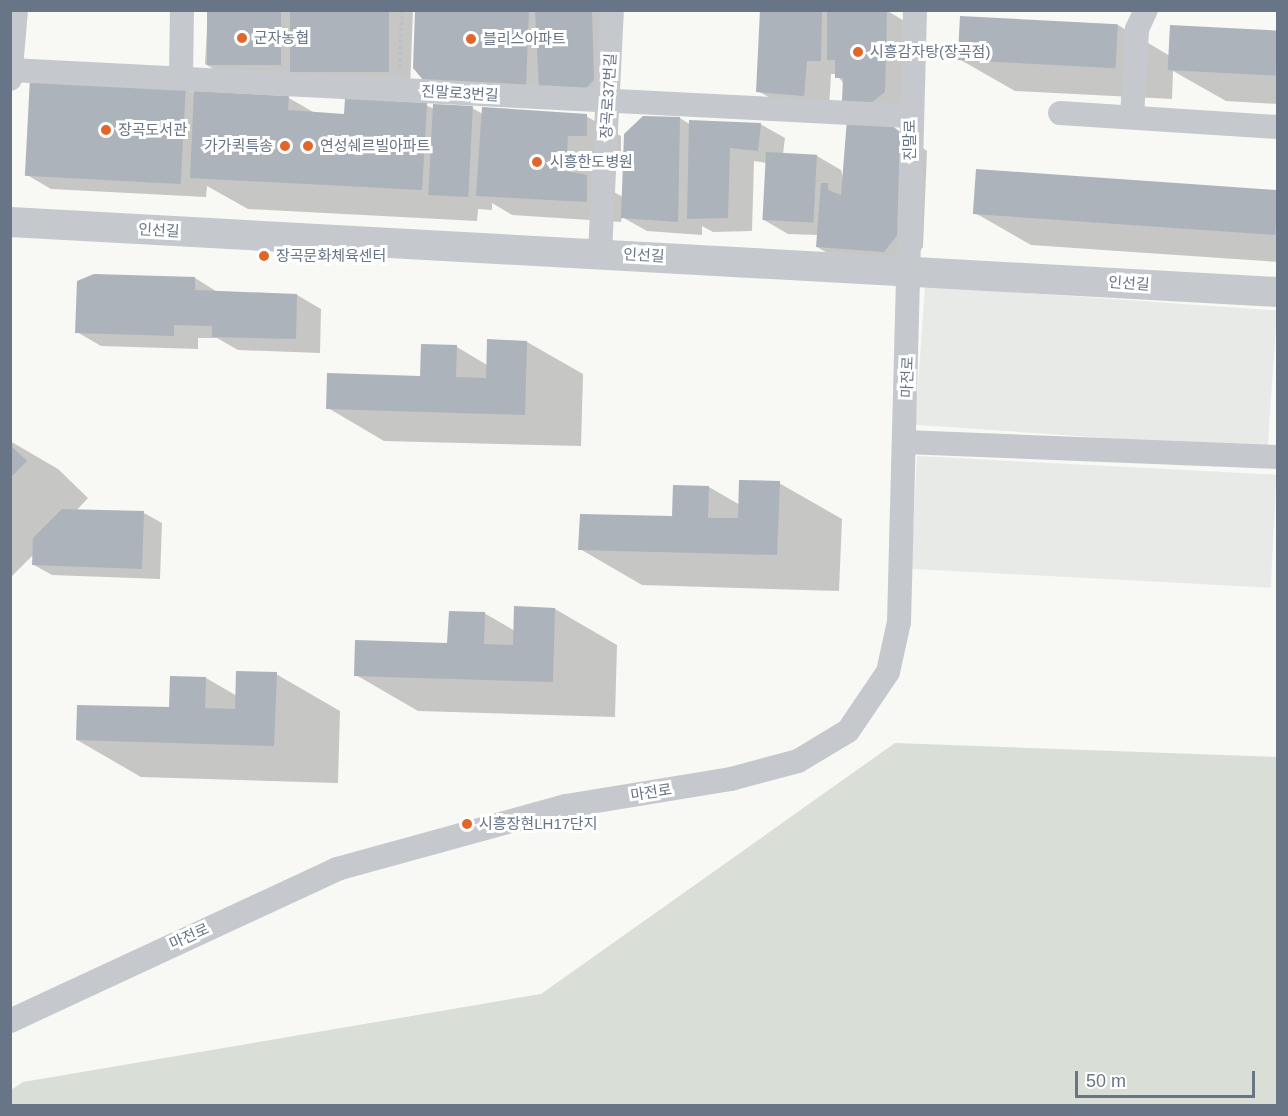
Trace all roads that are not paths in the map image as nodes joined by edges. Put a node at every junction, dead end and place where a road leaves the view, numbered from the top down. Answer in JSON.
{"nodes":[{"id":1,"x":16,"y":10,"type":"edge"},
{"id":2,"x":182,"y":10,"type":"edge"},
{"id":3,"x":612,"y":10,"type":"edge"},
{"id":4,"x":915,"y":10,"type":"edge"},
{"id":5,"x":1146,"y":10,"type":"edge"},
{"id":6,"x":11,"y":70,"type":"edge"},
{"id":7,"x":181,"y":78,"type":"junction"},
{"id":8,"x":10,"y":79,"type":"edge"},
{"id":9,"x":608,"y":101,"type":"junction"},
{"id":10,"x":1060,"y":112,"type":"dead end"},
{"id":11,"x":909,"y":116,"type":"junction"},
{"id":12,"x":1132,"y":117,"type":"junction"},
{"id":13,"x":1278,"y":127,"type":"edge"},
{"id":14,"x":10,"y":222,"type":"edge"},
{"id":15,"x":600,"y":253,"type":"junction"},
{"id":16,"x":911,"y":269,"type":"junction"},
{"id":17,"x":1278,"y":292,"type":"edge"},
{"id":18,"x":905,"y":442,"type":"junction"},
{"id":19,"x":1278,"y":457,"type":"edge"},
{"id":20,"x":10,"y":1021,"type":"edge"}],
"edges":[{"from":1,"to":6,"type":"street"},
{"from":2,"to":7,"type":"street"},
{"from":3,"to":9,"type":"street","name":"장곡로37번길"},
{"from":4,"to":11,"type":"street","name":"진말로"},
{"from":5,"to":12,"type":"street"},
{"from":6,"to":7,"type":"street","name":"진말로3번길"},
{"from":6,"to":8,"type":"street"},
{"from":7,"to":9,"type":"street","name":"진말로3번길"},
{"from":9,"to":11,"type":"street","name":"진말로3번길"},
{"from":9,"to":15,"type":"street","name":"장곡로37번길"},
{"from":10,"to":12,"type":"street"},
{"from":11,"to":16,"type":"street","name":"진말로"},
{"from":12,"to":13,"type":"street"},
{"from":14,"to":15,"type":"street","name":"인선길"},
{"from":15,"to":16,"type":"street","name":"인선길"},
{"from":16,"to":17,"type":"street","name":"인선길"},
{"from":16,"to":18,"type":"street","name":"마전로"},
{"from":18,"to":19,"type":"street"},
{"from":18,"to":20,"type":"street","name":"마전로"}]}
